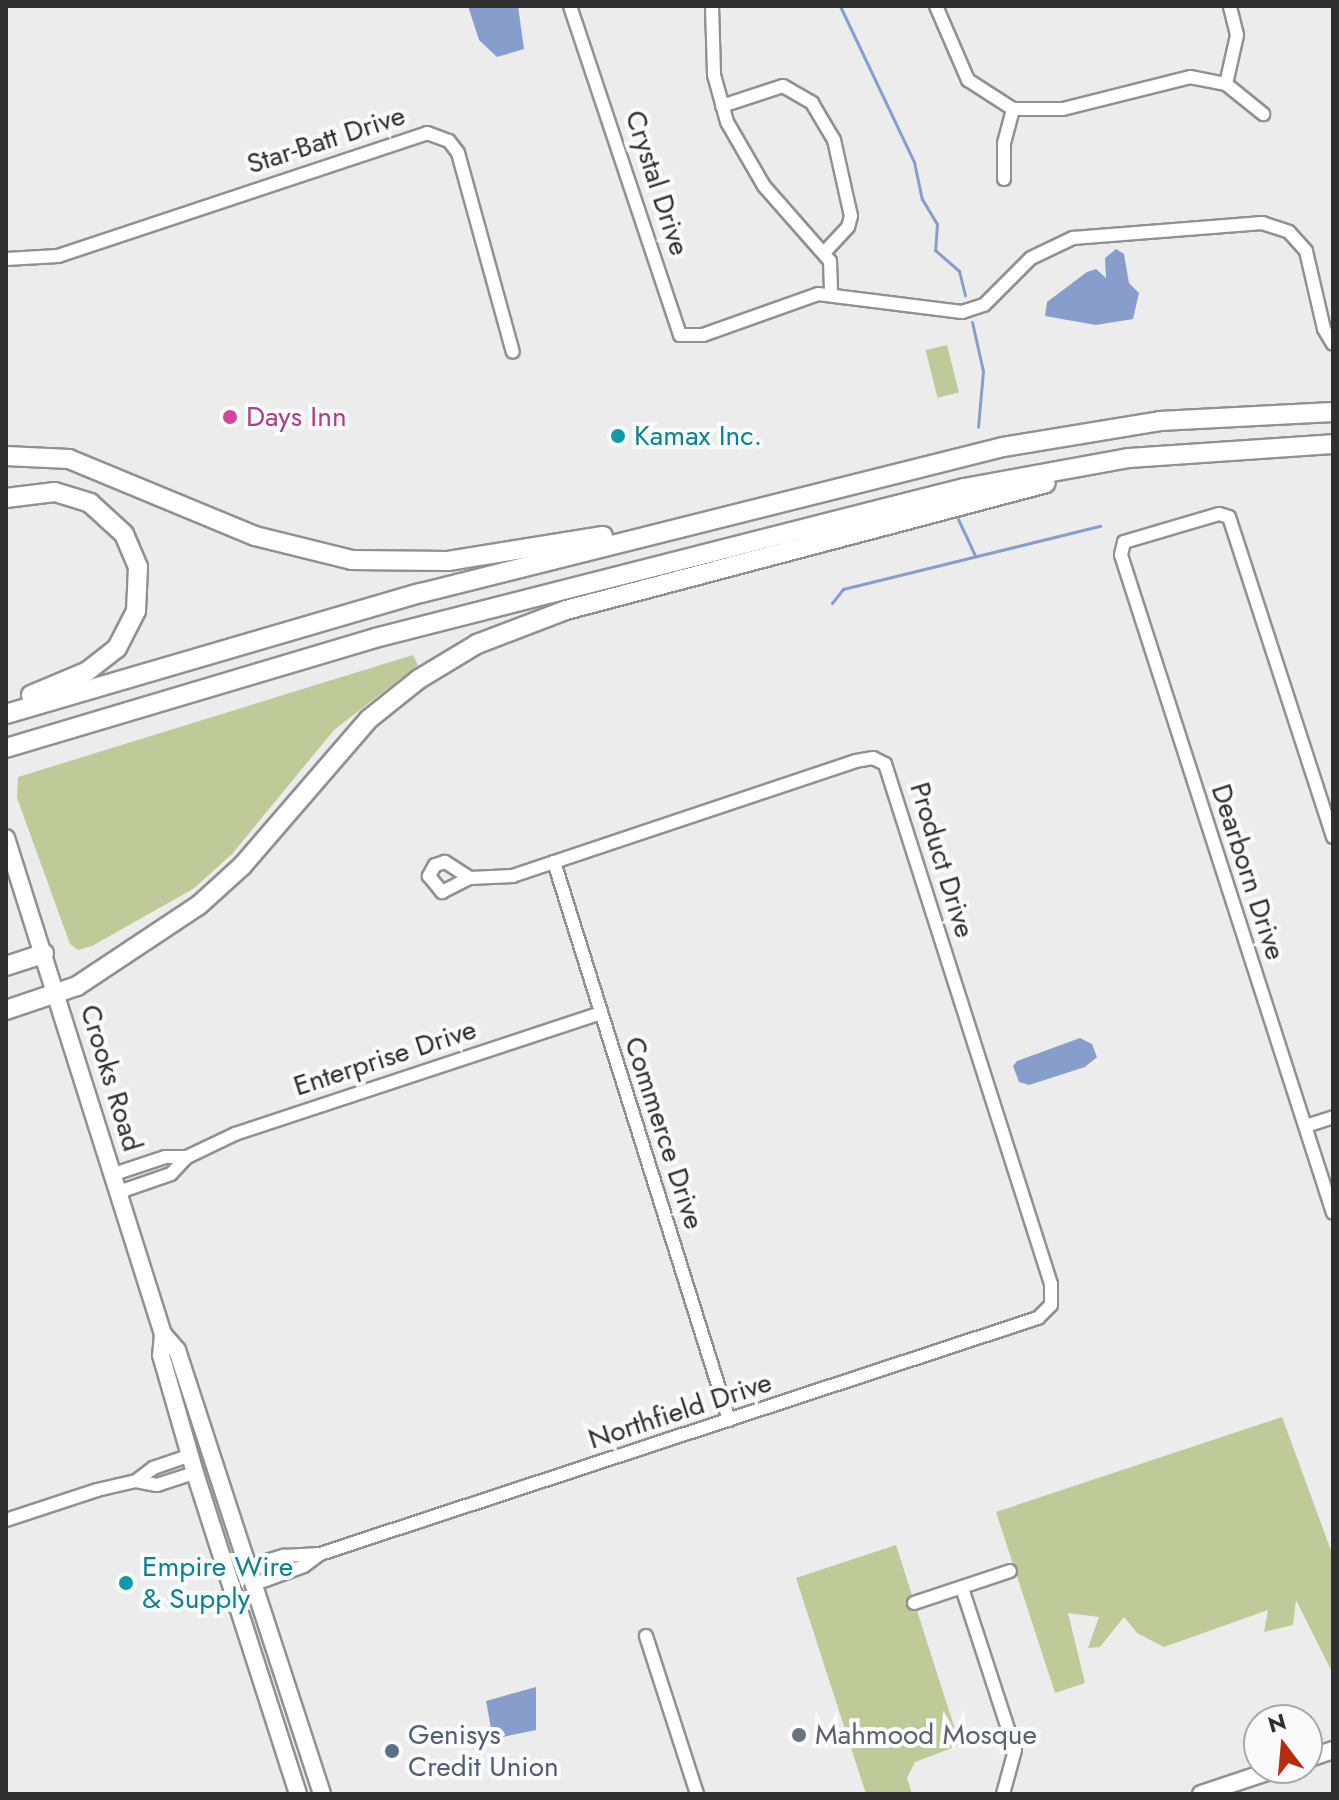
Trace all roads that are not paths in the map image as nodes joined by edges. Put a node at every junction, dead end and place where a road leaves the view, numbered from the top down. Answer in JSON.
{"nodes":[{"id":1,"x":570,"y":6,"type":"edge"},
{"id":2,"x":712,"y":6,"type":"edge"},
{"id":3,"x":936,"y":6,"type":"edge"},
{"id":4,"x":1230,"y":6,"type":"edge"},
{"id":5,"x":1226,"y":84,"type":"junction"},
{"id":6,"x":722,"y":106,"type":"junction"},
{"id":7,"x":1013,"y":109,"type":"junction"},
{"id":8,"x":1263,"y":114,"type":"dead end"},
{"id":9,"x":1004,"y":179,"type":"dead end"},
{"id":10,"x":824,"y":253,"type":"junction"},
{"id":11,"x":6,"y":259,"type":"edge"},
{"id":12,"x":831,"y":293,"type":"junction"},
{"id":13,"x":1333,"y":344,"type":"edge"},
{"id":14,"x":513,"y":352,"type":"dead end"},
{"id":15,"x":1333,"y":412,"type":"edge"},
{"id":16,"x":1333,"y":444,"type":"edge"},
{"id":17,"x":1168,"y":453,"type":"junction"},
{"id":18,"x":6,"y":456,"type":"edge"},
{"id":19,"x":6,"y":498,"type":"edge"},
{"id":20,"x":732,"y":514,"type":"junction"},
{"id":21,"x":6,"y":706,"type":"edge"},
{"id":22,"x":6,"y":714,"type":"edge"},
{"id":23,"x":6,"y":748,"type":"edge"},
{"id":24,"x":1333,"y":837,"type":"edge"},
{"id":25,"x":6,"y":838,"type":"edge"},
{"id":26,"x":554,"y":862,"type":"junction"},
{"id":27,"x":470,"y":878,"type":"dead end"},
{"id":28,"x":44,"y":954,"type":"junction"},
{"id":29,"x":6,"y":966,"type":"edge"},
{"id":30,"x":57,"y":994,"type":"junction"},
{"id":31,"x":6,"y":1010,"type":"edge"},
{"id":32,"x":601,"y":1013,"type":"junction"},
{"id":33,"x":1333,"y":1117,"type":"edge"},
{"id":34,"x":1306,"y":1126,"type":"junction"},
{"id":35,"x":187,"y":1157,"type":"junction"},
{"id":36,"x":114,"y":1174,"type":"junction"},
{"id":37,"x":119,"y":1192,"type":"junction"},
{"id":38,"x":1333,"y":1213,"type":"edge"},
{"id":39,"x":1051,"y":1305,"type":"joint"},
{"id":40,"x":163,"y":1334,"type":"junction"},
{"id":41,"x":729,"y":1420,"type":"junction"},
{"id":42,"x":190,"y":1455,"type":"junction"},
{"id":43,"x":215,"y":1469,"type":"junction"},
{"id":44,"x":195,"y":1473,"type":"junction"},
{"id":45,"x":136,"y":1481,"type":"junction"},
{"id":46,"x":6,"y":1520,"type":"edge"},
{"id":47,"x":320,"y":1554,"type":"junction"},
{"id":48,"x":247,"y":1567,"type":"junction"},
{"id":49,"x":1010,"y":1571,"type":"dead end"},
{"id":50,"x":226,"y":1572,"type":"junction"},
{"id":51,"x":252,"y":1585,"type":"junction"},
{"id":52,"x":962,"y":1588,"type":"junction"},
{"id":53,"x":914,"y":1603,"type":"dead end"},
{"id":54,"x":646,"y":1636,"type":"dead end"},
{"id":55,"x":251,"y":1650,"type":"junction"},
{"id":56,"x":276,"y":1656,"type":"junction"},
{"id":57,"x":1243,"y":1780,"type":"edge"},
{"id":58,"x":298,"y":1794,"type":"edge"},
{"id":59,"x":322,"y":1794,"type":"edge"},
{"id":60,"x":697,"y":1794,"type":"edge"},
{"id":61,"x":1003,"y":1794,"type":"edge"},
{"id":62,"x":1201,"y":1794,"type":"edge"}],
"edges":[{"from":1,"to":12,"type":"street","name":"Crystal Drive"},
{"from":2,"to":6,"type":"street"},
{"from":3,"to":7,"type":"street"},
{"from":4,"to":5,"type":"street"},
{"from":5,"to":7,"type":"street"},
{"from":5,"to":8,"type":"street"},
{"from":6,"to":10,"type":"street"},
{"from":6,"to":10,"type":"street"},
{"from":7,"to":9,"type":"street"},
{"from":10,"to":12,"type":"street"},
{"from":11,"to":14,"type":"street","name":"Star-Batt Drive"},
{"from":12,"to":13,"type":"street"},
{"from":15,"to":20,"type":"highway"},
{"from":16,"to":17,"type":"highway"},
{"from":17,"to":23,"type":"highway"},
{"from":17,"to":30,"type":"highway"},
{"from":18,"to":20,"type":"highway"},
{"from":19,"to":21,"type":"highway"},
{"from":20,"to":22,"type":"highway"},
{"from":24,"to":34,"type":"street","name":"Dearborn Drive"},
{"from":25,"to":28,"type":"main road","name":"Crooks Road"},
{"from":26,"to":27,"type":"street"},
{"from":26,"to":32,"type":"street","name":"Commerce Drive"},
{"from":26,"to":39,"type":"street","name":"Product Drive"},
{"from":28,"to":29,"type":"highway"},
{"from":28,"to":30,"type":"main road","name":"Crooks Road"},
{"from":30,"to":31,"type":"highway"},
{"from":30,"to":36,"type":"main road","name":"Crooks Road"},
{"from":32,"to":35,"type":"street","name":"Enterprise Drive"},
{"from":32,"to":41,"type":"street","name":"Commerce Drive"},
{"from":33,"to":34,"type":"street"},
{"from":34,"to":38,"type":"street","name":"Dearborn Drive"},
{"from":35,"to":36,"type":"street","name":"Enterprise Drive"},
{"from":35,"to":37,"type":"street","name":"Enterprise Drive"},
{"from":36,"to":37,"type":"main road","name":"Crooks Road"},
{"from":37,"to":40,"type":"main road","name":"Crooks Road"},
{"from":39,"to":41,"type":"street","name":"Northfield Drive"},
{"from":40,"to":42,"type":"main road","name":"Crooks Road"},
{"from":40,"to":43,"type":"main road","name":"Crooks Road"},
{"from":41,"to":47,"type":"street","name":"Northfield Drive"},
{"from":42,"to":43,"type":"main road"},
{"from":42,"to":44,"type":"main road","name":"Crooks Road"},
{"from":42,"to":45,"type":"street"},
{"from":43,"to":48,"type":"main road","name":"Crooks Road"},
{"from":44,"to":45,"type":"street"},
{"from":44,"to":50,"type":"main road","name":"Crooks Road"},
{"from":45,"to":46,"type":"street"},
{"from":47,"to":48,"type":"street","name":"Northfield Drive"},
{"from":47,"to":51,"type":"street","name":"Northfield Drive"},
{"from":48,"to":51,"type":"main road","name":"Crooks Road"},
{"from":49,"to":52,"type":"street"},
{"from":50,"to":51,"type":"main road"},
{"from":50,"to":55,"type":"main road","name":"Crooks Road"},
{"from":51,"to":56,"type":"main road","name":"Crooks Road"},
{"from":52,"to":53,"type":"street"},
{"from":52,"to":61,"type":"street"},
{"from":54,"to":60,"type":"street"},
{"from":55,"to":56,"type":"main road"},
{"from":55,"to":58,"type":"main road","name":"Crooks Road"},
{"from":56,"to":59,"type":"main road","name":"Crooks Road"},
{"from":57,"to":62,"type":"main road"}]}
